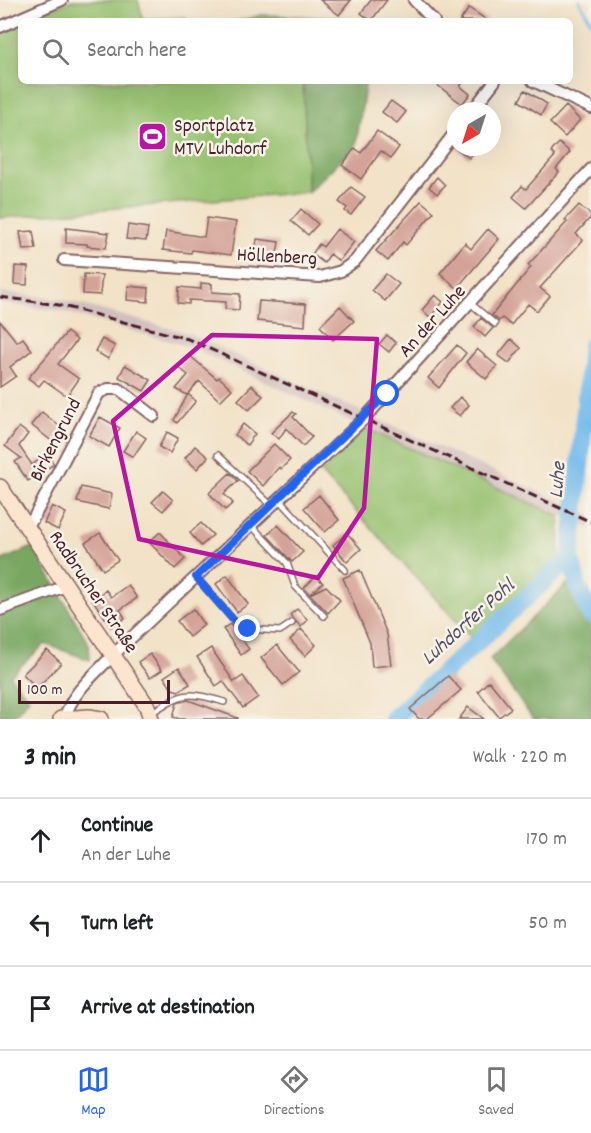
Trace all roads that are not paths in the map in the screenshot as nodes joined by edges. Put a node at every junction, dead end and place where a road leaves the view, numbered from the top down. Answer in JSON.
{"nodes":[{"id":1,"x":62,"y":0,"type":"edge"},
{"id":2,"x":414,"y":0,"type":"edge"},
{"id":3,"x":21,"y":18,"type":"edge"},
{"id":4,"x":431,"y":18,"type":"edge"},
{"id":5,"x":18,"y":19,"type":"edge"},
{"id":6,"x":0,"y":27,"type":"edge"},
{"id":7,"x":493,"y":84,"type":"edge"},
{"id":8,"x":539,"y":84,"type":"edge"},
{"id":9,"x":479,"y":102,"type":"edge"},
{"id":10,"x":591,"y":108,"type":"edge"},
{"id":11,"x":447,"y":143,"type":"edge"},
{"id":12,"x":591,"y":169,"type":"edge"},
{"id":13,"x":64,"y":260,"type":"dead end"},
{"id":14,"x":470,"y":303,"type":"junction"},
{"id":15,"x":495,"y":324,"type":"dead end"},
{"id":16,"x":154,"y":416,"type":"dead end"},
{"id":17,"x":218,"y":455,"type":"dead end"},
{"id":18,"x":0,"y":487,"type":"edge"},
{"id":19,"x":275,"y":502,"type":"junction"},
{"id":20,"x":251,"y":525,"type":"junction"},
{"id":21,"x":27,"y":527,"type":"junction"},
{"id":22,"x":345,"y":570,"type":"dead end"},
{"id":23,"x":196,"y":577,"type":"junction"},
{"id":24,"x":66,"y":586,"type":"junction"},
{"id":25,"x":0,"y":610,"type":"edge"},
{"id":26,"x":324,"y":616,"type":"dead end"},
{"id":27,"x":292,"y":623,"type":"dead end"},
{"id":28,"x":113,"y":655,"type":"junction"},
{"id":29,"x":224,"y":702,"type":"dead end"},
{"id":30,"x":151,"y":716,"type":"edge"},
{"id":31,"x":63,"y":718,"type":"edge"},
{"id":32,"x":101,"y":719,"type":"edge"}],
"edges":[{"from":1,"to":3,"type":"street"},
{"from":2,"to":4,"type":"street"},
{"from":5,"to":6,"type":"street"},
{"from":7,"to":9,"type":"street"},
{"from":8,"to":10,"type":"street"},
{"from":11,"to":13,"type":"street","name":"Höllenberg"},
{"from":12,"to":14,"type":"street","name":"An der Luhe"},
{"from":14,"to":15,"type":"lane"},
{"from":14,"to":19,"type":"street","name":"An der Luhe"},
{"from":16,"to":21,"type":"street","name":"Birkengrund"},
{"from":17,"to":19,"type":"lane"},
{"from":18,"to":21,"type":"street","name":"Radbrucher Straße"},
{"from":19,"to":20,"type":"street","name":"An der Luhe"},
{"from":19,"to":22,"type":"lane"},
{"from":20,"to":23,"type":"street","name":"An der Luhe"},
{"from":20,"to":26,"type":"lane"},
{"from":21,"to":24,"type":"street","name":"Radbrucher Straße"},
{"from":23,"to":27,"type":"lane"},
{"from":23,"to":28,"type":"street","name":"An der Luhe"},
{"from":24,"to":25,"type":"street"},
{"from":24,"to":28,"type":"street","name":"Radbrucher Straße"},
{"from":28,"to":30,"type":"street","name":"Radbrucher Straße"},
{"from":28,"to":31,"type":"street","name":"An der Luhe"},
{"from":29,"to":30,"type":"lane"},
{"from":31,"to":32,"type":"street"}]}
